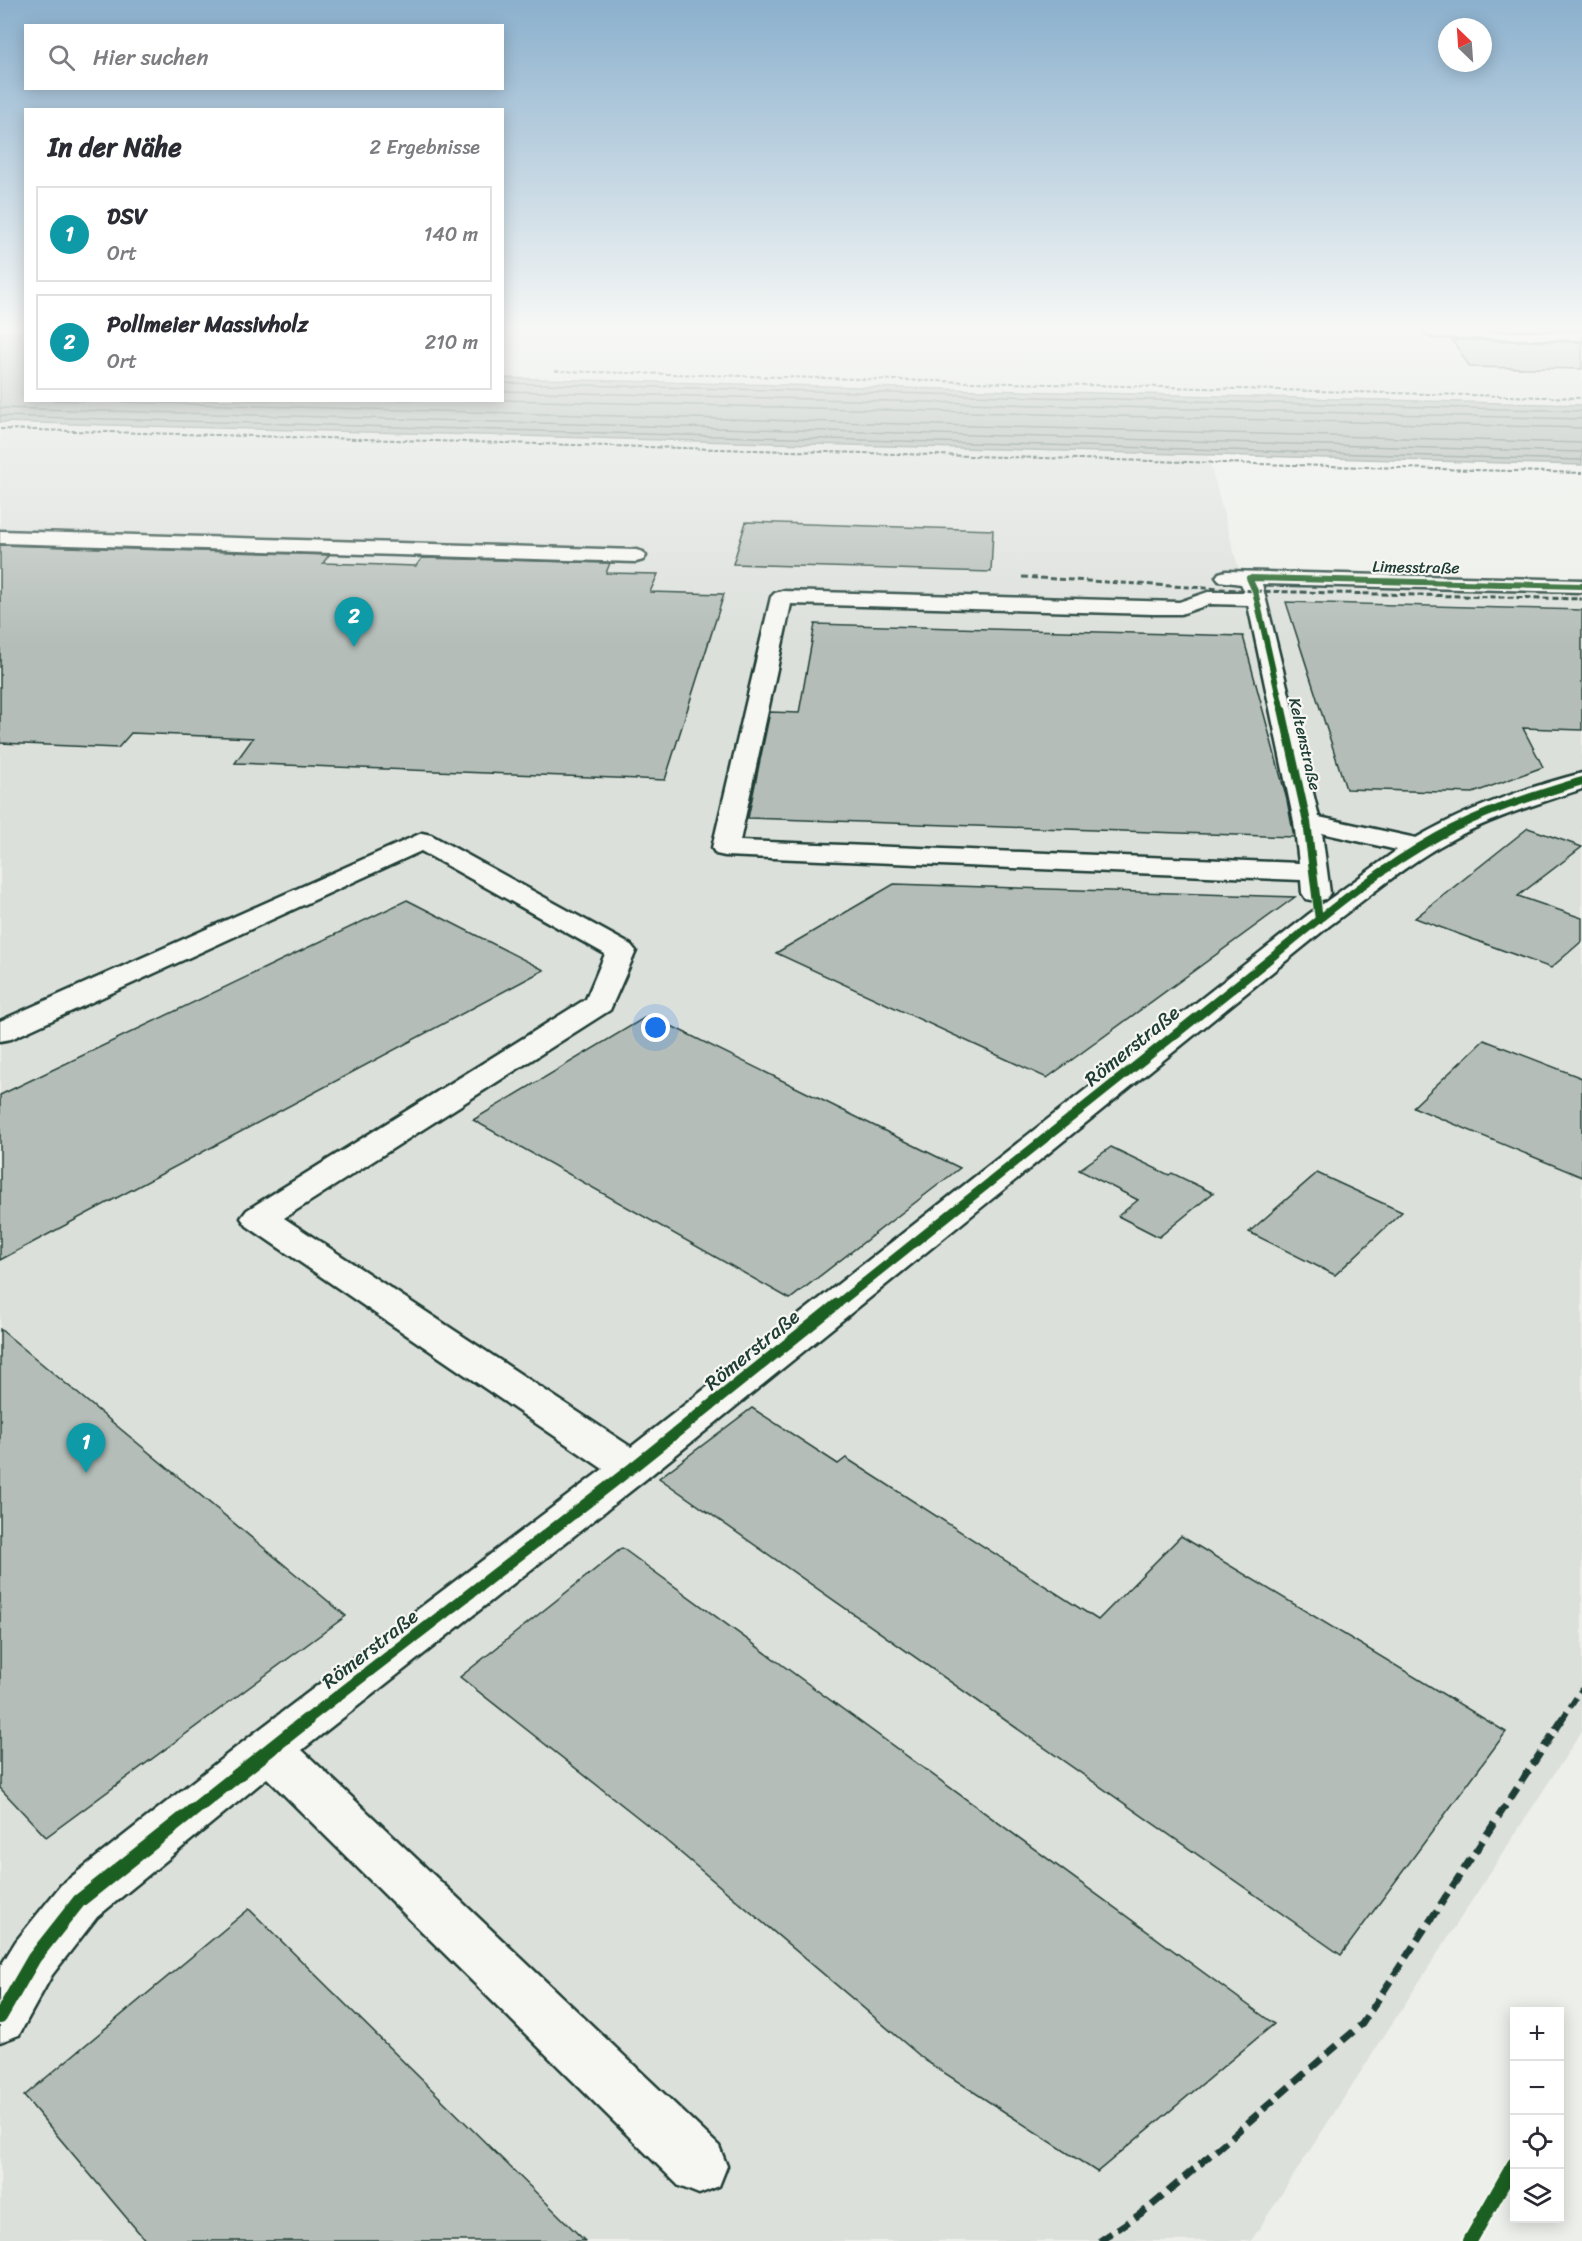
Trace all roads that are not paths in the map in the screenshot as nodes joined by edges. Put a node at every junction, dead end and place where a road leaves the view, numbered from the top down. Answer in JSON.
{"nodes":[{"id":1,"x":0,"y":537,"type":"edge"},
{"id":2,"x":636,"y":556,"type":"dead end"},
{"id":3,"x":1244,"y":585,"type":"junction"},
{"id":4,"x":1582,"y":586,"type":"edge"},
{"id":5,"x":1582,"y":781,"type":"edge"},
{"id":6,"x":1307,"y":822,"type":"junction"},
{"id":7,"x":1421,"y":847,"type":"junction"},
{"id":8,"x":1313,"y":872,"type":"junction"},
{"id":9,"x":1319,"y":920,"type":"junction"},
{"id":10,"x":0,"y":1032,"type":"edge"},
{"id":11,"x":632,"y":1468,"type":"junction"},
{"id":12,"x":269,"y":1749,"type":"junction"},
{"id":13,"x":0,"y":2017,"type":"edge"},
{"id":14,"x":699,"y":2166,"type":"dead end"}],
"edges":[{"from":1,"to":2,"type":"street"},
{"from":3,"to":4,"type":"street","name":"Limesstraße"},
{"from":3,"to":6,"type":"street","name":"Keltenstraße"},
{"from":3,"to":8,"type":"street","name":"Limesstraße"},
{"from":5,"to":7,"type":"street","name":"Römerstraße"},
{"from":6,"to":7,"type":"street"},
{"from":6,"to":8,"type":"street","name":"Keltenstraße"},
{"from":7,"to":9,"type":"street","name":"Römerstraße"},
{"from":8,"to":9,"type":"street","name":"Keltenstraße"},
{"from":9,"to":11,"type":"street","name":"Römerstraße"},
{"from":10,"to":11,"type":"street"},
{"from":11,"to":12,"type":"street","name":"Römerstraße"},
{"from":12,"to":13,"type":"street","name":"Römerstraße"},
{"from":12,"to":14,"type":"street"}]}
